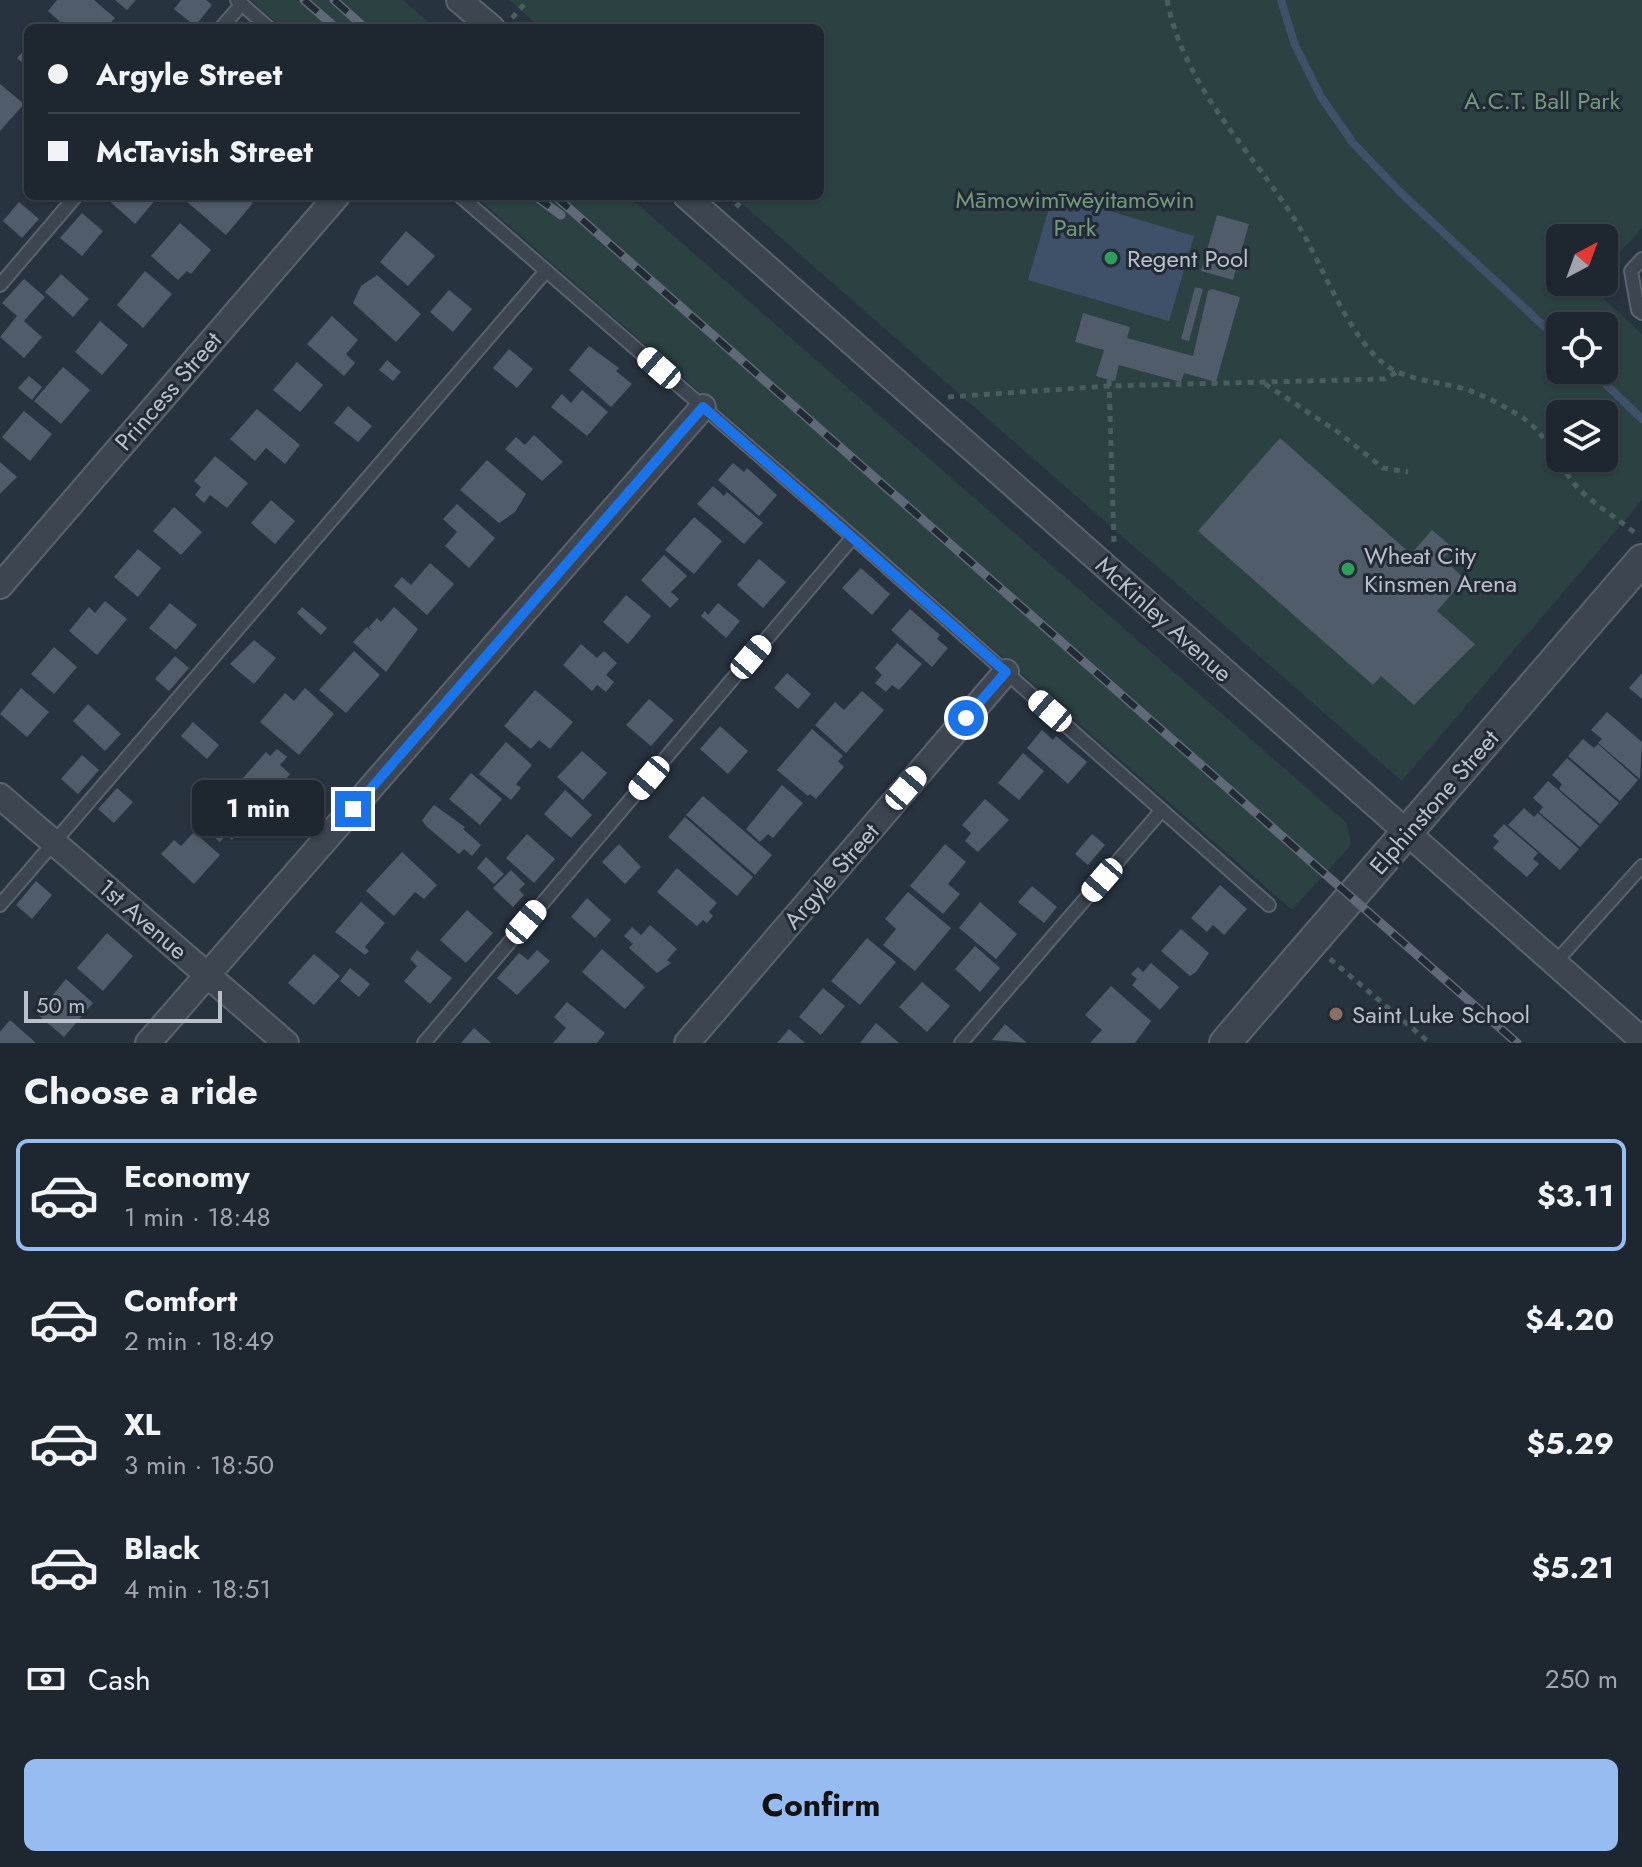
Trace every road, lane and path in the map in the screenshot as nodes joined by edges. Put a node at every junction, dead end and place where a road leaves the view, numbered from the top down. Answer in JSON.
{"nodes":[{"id":1,"x":459,"y":0,"type":"edge"},
{"id":2,"x":528,"y":0,"type":"edge"},
{"id":3,"x":1167,"y":0,"type":"edge"},
{"id":4,"x":239,"y":2,"type":"edge"},
{"id":5,"x":224,"y":24,"type":"edge"},
{"id":6,"x":264,"y":24,"type":"edge"},
{"id":7,"x":487,"y":24,"type":"edge"},
{"id":8,"x":507,"y":24,"type":"edge"},
{"id":9,"x":73,"y":200,"type":"edge"},
{"id":10,"x":334,"y":200,"type":"edge"},
{"id":11,"x":465,"y":200,"type":"edge"},
{"id":12,"x":691,"y":200,"type":"edge"},
{"id":13,"x":1642,"y":259,"type":"edge"},
{"id":14,"x":546,"y":271,"type":"junction"},
{"id":15,"x":0,"y":285,"type":"edge"},
{"id":16,"x":1642,"y":313,"type":"edge"},
{"id":17,"x":1397,"y":372,"type":"junction"},
{"id":18,"x":1109,"y":383,"type":"junction"},
{"id":19,"x":1262,"y":383,"type":"junction"},
{"id":20,"x":915,"y":399,"type":"junction"},
{"id":21,"x":703,"y":407,"type":"junction"},
{"id":22,"x":1408,"y":472,"type":"dead end"},
{"id":23,"x":853,"y":537,"type":"junction"},
{"id":24,"x":1642,"y":539,"type":"edge"},
{"id":25,"x":1642,"y":560,"type":"edge"},
{"id":26,"x":1115,"y":576,"type":"junction"},
{"id":27,"x":0,"y":586,"type":"edge"},
{"id":28,"x":1006,"y":672,"type":"junction"},
{"id":29,"x":0,"y":796,"type":"edge"},
{"id":30,"x":1162,"y":810,"type":"junction"},
{"id":31,"x":1407,"y":834,"type":"junction"},
{"id":32,"x":54,"y":842,"type":"junction"},
{"id":33,"x":1642,"y":866,"type":"edge"},
{"id":34,"x":0,"y":905,"type":"edge"},
{"id":35,"x":1269,"y":905,"type":"dead end"},
{"id":36,"x":1312,"y":943,"type":"junction"},
{"id":37,"x":1553,"y":965,"type":"junction"},
{"id":38,"x":208,"y":975,"type":"junction"},
{"id":39,"x":1642,"y":1040,"type":"edge"},
{"id":40,"x":148,"y":1043,"type":"edge"},
{"id":41,"x":286,"y":1043,"type":"edge"},
{"id":42,"x":424,"y":1043,"type":"edge"},
{"id":43,"x":687,"y":1043,"type":"edge"},
{"id":44,"x":961,"y":1043,"type":"edge"},
{"id":45,"x":1225,"y":1043,"type":"edge"},
{"id":46,"x":1430,"y":1043,"type":"edge"}],
"edges":[{"from":1,"to":7,"type":"street"},
{"from":2,"to":8,"type":"path"},
{"from":3,"to":17,"type":"path"},
{"from":4,"to":5,"type":"lane"},
{"from":4,"to":6,"type":"lane"},
{"from":9,"to":15,"type":"lane"},
{"from":10,"to":27,"type":"street","name":"Princess Street"},
{"from":11,"to":14,"type":"lane"},
{"from":12,"to":20,"type":"street","name":"McKinley Avenue"},
{"from":13,"to":16,"type":"lane"},
{"from":14,"to":21,"type":"lane"},
{"from":14,"to":32,"type":"lane"},
{"from":17,"to":19,"type":"path"},
{"from":17,"to":24,"type":"path"},
{"from":18,"to":19,"type":"path"},
{"from":18,"to":20,"type":"path"},
{"from":18,"to":26,"type":"path"},
{"from":19,"to":22,"type":"path"},
{"from":20,"to":26,"type":"street","name":"McKinley Avenue"},
{"from":21,"to":23,"type":"lane"},
{"from":21,"to":38,"type":"street"},
{"from":23,"to":28,"type":"lane"},
{"from":23,"to":42,"type":"lane"},
{"from":25,"to":31,"type":"street","name":"Elphinstone Street"},
{"from":26,"to":31,"type":"street","name":"McKinley Avenue"},
{"from":28,"to":30,"type":"lane"},
{"from":28,"to":43,"type":"street","name":"Argyle Street"},
{"from":29,"to":32,"type":"street","name":"1st Avenue"},
{"from":30,"to":35,"type":"lane"},
{"from":30,"to":44,"type":"lane"},
{"from":31,"to":36,"type":"street","name":"Elphinstone Street"},
{"from":31,"to":37,"type":"street","name":"McKinley Avenue"},
{"from":32,"to":34,"type":"lane"},
{"from":32,"to":38,"type":"street","name":"1st Avenue"},
{"from":33,"to":37,"type":"lane"},
{"from":36,"to":45,"type":"street","name":"Elphinstone Street"},
{"from":36,"to":46,"type":"path"},
{"from":37,"to":39,"type":"street","name":"McKinley Avenue"},
{"from":38,"to":40,"type":"street"},
{"from":38,"to":41,"type":"street","name":"1st Avenue"}]}
